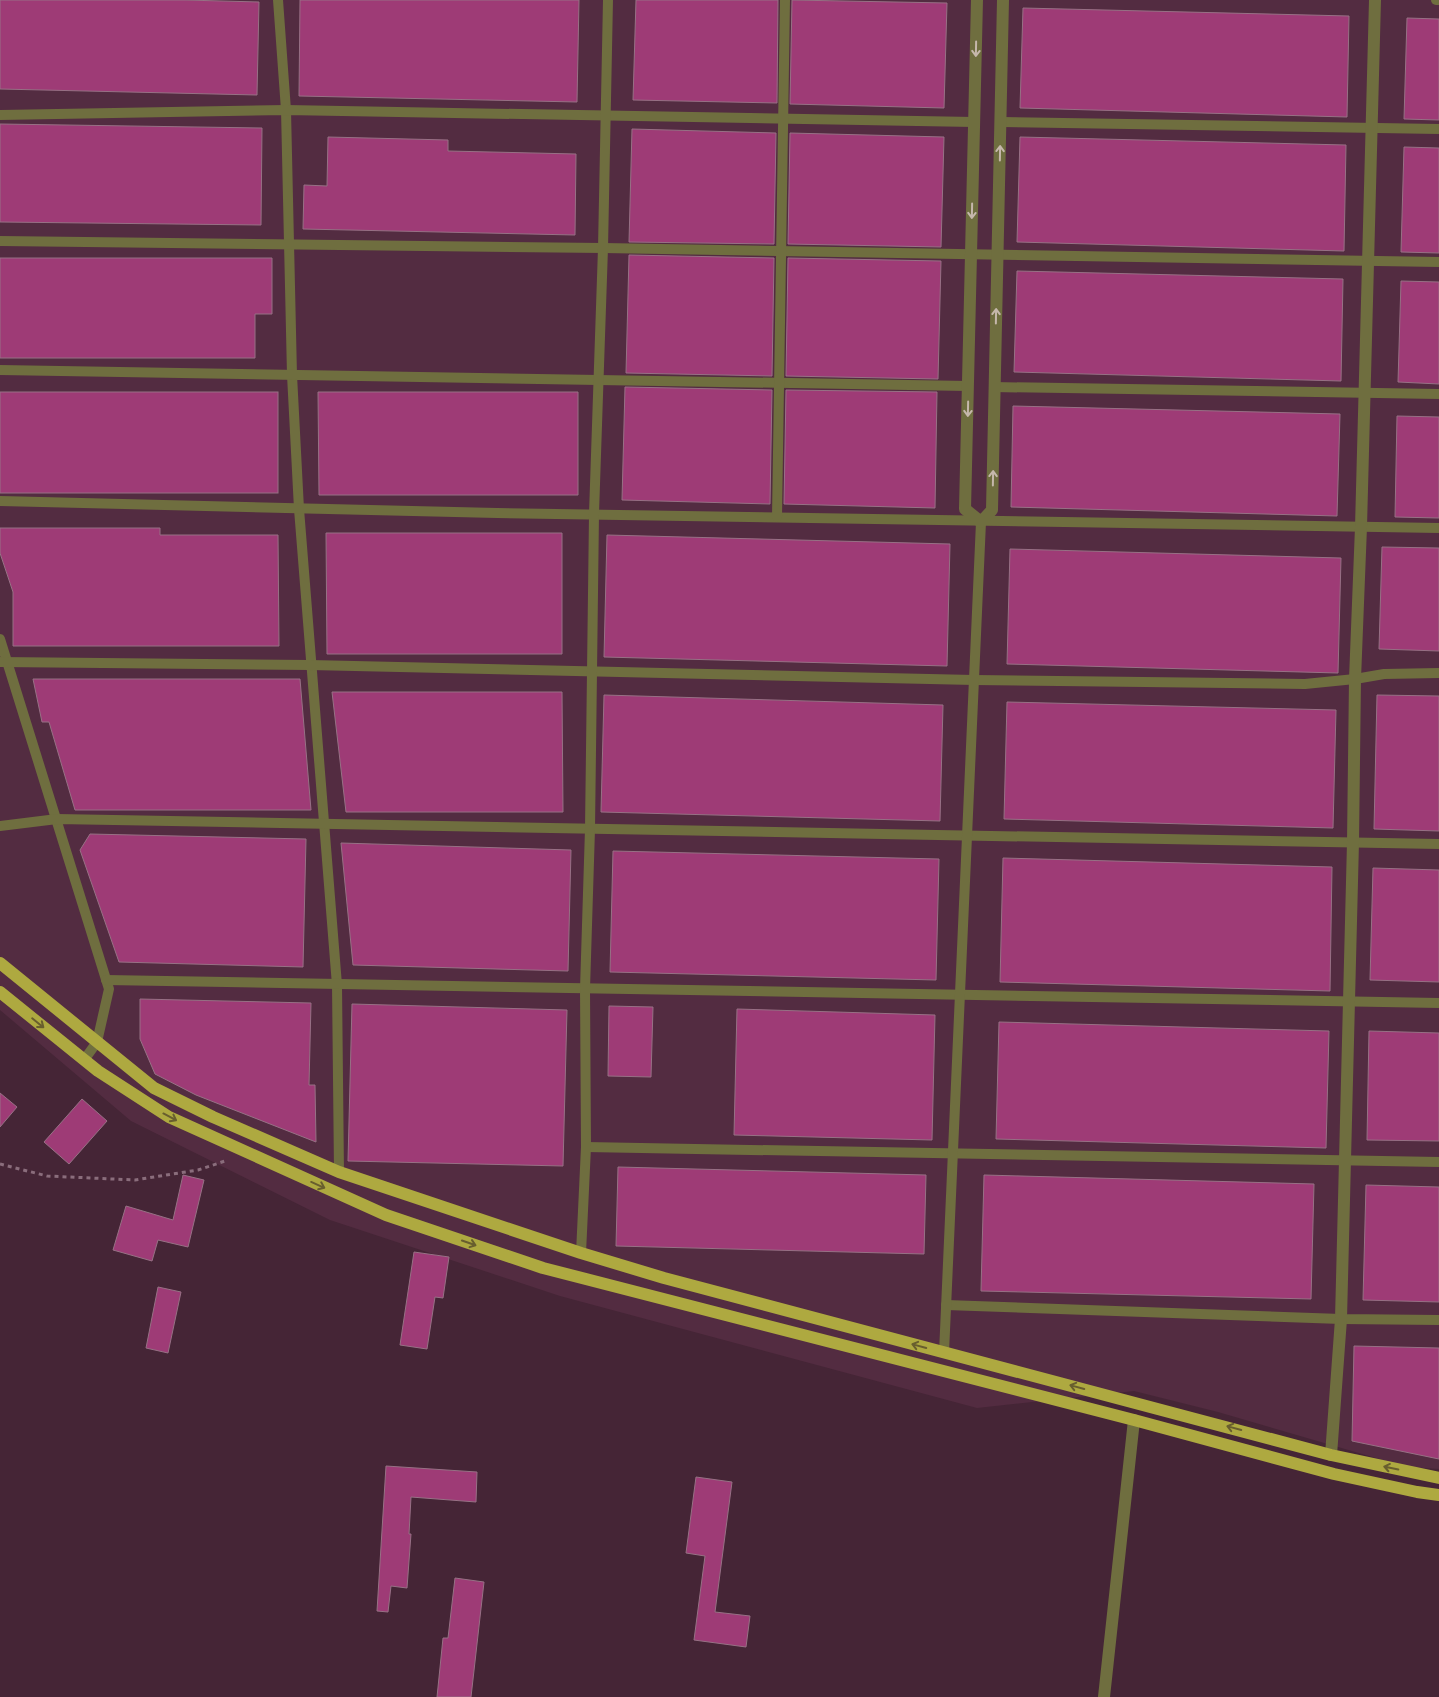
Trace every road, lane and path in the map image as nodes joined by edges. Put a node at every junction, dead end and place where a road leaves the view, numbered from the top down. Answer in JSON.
{"nodes":[{"id":1,"x":278,"y":0,"type":"edge"},
{"id":2,"x":608,"y":0,"type":"edge"},
{"id":3,"x":785,"y":0,"type":"edge"},
{"id":4,"x":977,"y":0,"type":"edge"},
{"id":5,"x":1003,"y":0,"type":"edge"},
{"id":6,"x":1374,"y":0,"type":"edge"},
{"id":7,"x":286,"y":110,"type":"junction"},
{"id":8,"x":0,"y":115,"type":"edge"},
{"id":9,"x":606,"y":115,"type":"junction"},
{"id":10,"x":783,"y":118,"type":"junction"},
{"id":11,"x":974,"y":122,"type":"junction"},
{"id":12,"x":1000,"y":122,"type":"junction"},
{"id":13,"x":1371,"y":128,"type":"junction"},
{"id":14,"x":1439,"y":130,"type":"edge"},
{"id":15,"x":0,"y":241,"type":"edge"},
{"id":16,"x":289,"y":245,"type":"junction"},
{"id":17,"x":603,"y":248,"type":"junction"},
{"id":18,"x":782,"y":251,"type":"junction"},
{"id":19,"x":971,"y":254,"type":"junction"},
{"id":20,"x":998,"y":255,"type":"junction"},
{"id":21,"x":1368,"y":261,"type":"junction"},
{"id":22,"x":1439,"y":262,"type":"edge"},
{"id":23,"x":0,"y":370,"type":"edge"},
{"id":24,"x":292,"y":375,"type":"junction"},
{"id":25,"x":597,"y":380,"type":"junction"},
{"id":26,"x":779,"y":383,"type":"junction"},
{"id":27,"x":968,"y":386,"type":"junction"},
{"id":28,"x":994,"y":386,"type":"junction"},
{"id":29,"x":1364,"y":393,"type":"junction"},
{"id":30,"x":1439,"y":394,"type":"edge"},
{"id":31,"x":0,"y":501,"type":"edge"},
{"id":32,"x":299,"y":509,"type":"junction"},
{"id":33,"x":594,"y":514,"type":"junction"},
{"id":34,"x":778,"y":517,"type":"junction"},
{"id":35,"x":981,"y":522,"type":"junction"},
{"id":36,"x":1361,"y":527,"type":"junction"},
{"id":37,"x":1439,"y":528,"type":"edge"},
{"id":38,"x":0,"y":639,"type":"edge"},
{"id":39,"x":4,"y":662,"type":"edge"},
{"id":40,"x":310,"y":665,"type":"junction"},
{"id":41,"x":593,"y":671,"type":"junction"},
{"id":42,"x":1439,"y":673,"type":"edge"},
{"id":43,"x":974,"y":680,"type":"junction"},
{"id":44,"x":1355,"y":680,"type":"junction"},
{"id":45,"x":57,"y":819,"type":"junction"},
{"id":46,"x":324,"y":825,"type":"junction"},
{"id":47,"x":0,"y":826,"type":"edge"},
{"id":48,"x":590,"y":830,"type":"junction"},
{"id":49,"x":967,"y":836,"type":"junction"},
{"id":50,"x":1353,"y":842,"type":"junction"},
{"id":51,"x":1439,"y":844,"type":"edge"},
{"id":52,"x":0,"y":963,"type":"edge"},
{"id":53,"x":106,"y":980,"type":"junction"},
{"id":54,"x":337,"y":985,"type":"junction"},
{"id":55,"x":585,"y":989,"type":"junction"},
{"id":56,"x":0,"y":992,"type":"edge"},
{"id":57,"x":960,"y":995,"type":"junction"},
{"id":58,"x":1349,"y":1002,"type":"junction"},
{"id":59,"x":1439,"y":1003,"type":"edge"},
{"id":60,"x":97,"y":1042,"type":"junction"},
{"id":61,"x":84,"y":1060,"type":"junction"},
{"id":62,"x":586,"y":1147,"type":"junction"},
{"id":63,"x":249,"y":1153,"type":"junction"},
{"id":64,"x":952,"y":1154,"type":"junction"},
{"id":65,"x":1345,"y":1160,"type":"junction"},
{"id":66,"x":1439,"y":1162,"type":"edge"},
{"id":67,"x":0,"y":1164,"type":"edge"},
{"id":68,"x":340,"y":1172,"type":"junction"},
{"id":69,"x":581,"y":1254,"type":"junction"},
{"id":70,"x":946,"y":1305,"type":"junction"},
{"id":71,"x":1341,"y":1319,"type":"junction"},
{"id":72,"x":1439,"y":1320,"type":"edge"},
{"id":73,"x":944,"y":1353,"type":"junction"},
{"id":74,"x":1134,"y":1420,"type":"junction"},
{"id":75,"x":1331,"y":1455,"type":"junction"},
{"id":76,"x":1439,"y":1478,"type":"edge"},
{"id":77,"x":1439,"y":1495,"type":"edge"},
{"id":78,"x":1104,"y":1697,"type":"edge"}],
"edges":[{"from":1,"to":7,"type":"lane"},
{"from":2,"to":9,"type":"lane"},
{"from":3,"to":10,"type":"lane"},
{"from":4,"to":11,"type":"street","one_way":true},
{"from":5,"to":12,"type":"street"},
{"from":6,"to":13,"type":"street"},
{"from":7,"to":8,"type":"lane"},
{"from":7,"to":9,"type":"lane"},
{"from":7,"to":16,"type":"lane"},
{"from":9,"to":10,"type":"lane"},
{"from":9,"to":17,"type":"lane"},
{"from":10,"to":11,"type":"lane"},
{"from":10,"to":18,"type":"lane"},
{"from":11,"to":19,"type":"street","one_way":true},
{"from":12,"to":13,"type":"lane"},
{"from":20,"to":12,"type":"street","one_way":true},
{"from":13,"to":14,"type":"lane"},
{"from":13,"to":21,"type":"street"},
{"from":15,"to":16,"type":"lane"},
{"from":16,"to":17,"type":"lane"},
{"from":16,"to":24,"type":"lane"},
{"from":17,"to":18,"type":"lane"},
{"from":17,"to":25,"type":"lane"},
{"from":18,"to":19,"type":"lane"},
{"from":18,"to":26,"type":"lane"},
{"from":19,"to":20,"type":"lane"},
{"from":19,"to":27,"type":"street"},
{"from":20,"to":21,"type":"lane"},
{"from":28,"to":20,"type":"street","one_way":true},
{"from":21,"to":22,"type":"lane"},
{"from":21,"to":29,"type":"street"},
{"from":23,"to":24,"type":"lane"},
{"from":24,"to":25,"type":"lane"},
{"from":24,"to":32,"type":"lane"},
{"from":25,"to":26,"type":"lane"},
{"from":25,"to":33,"type":"lane"},
{"from":26,"to":27,"type":"lane"},
{"from":26,"to":34,"type":"lane"},
{"from":27,"to":35,"type":"street","one_way":true},
{"from":28,"to":29,"type":"lane"},
{"from":35,"to":28,"type":"street","one_way":true},
{"from":29,"to":30,"type":"lane"},
{"from":29,"to":36,"type":"street"},
{"from":31,"to":32,"type":"lane"},
{"from":32,"to":33,"type":"lane"},
{"from":32,"to":40,"type":"lane"},
{"from":33,"to":34,"type":"lane"},
{"from":33,"to":41,"type":"lane"},
{"from":34,"to":35,"type":"lane"},
{"from":35,"to":36,"type":"lane"},
{"from":35,"to":43,"type":"lane"},
{"from":36,"to":37,"type":"lane"},
{"from":36,"to":44,"type":"street"},
{"from":38,"to":39,"type":"lane"},
{"from":39,"to":40,"type":"lane"},
{"from":39,"to":45,"type":"lane"},
{"from":40,"to":41,"type":"lane"},
{"from":40,"to":46,"type":"lane"},
{"from":41,"to":43,"type":"lane"},
{"from":41,"to":48,"type":"lane"},
{"from":42,"to":44,"type":"lane"},
{"from":43,"to":44,"type":"lane"},
{"from":43,"to":49,"type":"lane"},
{"from":44,"to":50,"type":"street"},
{"from":45,"to":46,"type":"lane"},
{"from":45,"to":47,"type":"lane"},
{"from":45,"to":53,"type":"lane"},
{"from":46,"to":48,"type":"lane"},
{"from":46,"to":54,"type":"lane"},
{"from":48,"to":49,"type":"lane"},
{"from":48,"to":55,"type":"lane"},
{"from":49,"to":50,"type":"lane"},
{"from":49,"to":57,"type":"lane"},
{"from":50,"to":51,"type":"lane"},
{"from":50,"to":58,"type":"street"},
{"from":52,"to":60,"type":"main road"},
{"from":53,"to":54,"type":"lane"},
{"from":53,"to":60,"type":"lane"},
{"from":54,"to":55,"type":"lane"},
{"from":54,"to":68,"type":"lane"},
{"from":55,"to":57,"type":"lane"},
{"from":55,"to":62,"type":"lane"},
{"from":56,"to":61,"type":"main road","one_way":true},
{"from":57,"to":58,"type":"lane"},
{"from":57,"to":64,"type":"lane"},
{"from":58,"to":59,"type":"lane"},
{"from":58,"to":65,"type":"street"},
{"from":60,"to":61,"type":"lane"},
{"from":60,"to":68,"type":"main road"},
{"from":61,"to":63,"type":"main road","one_way":true},
{"from":62,"to":64,"type":"lane"},
{"from":62,"to":69,"type":"lane"},
{"from":63,"to":67,"type":"path"},
{"from":63,"to":74,"type":"main road","one_way":true},
{"from":64,"to":65,"type":"lane"},
{"from":64,"to":70,"type":"lane"},
{"from":65,"to":66,"type":"lane"},
{"from":65,"to":71,"type":"street"},
{"from":68,"to":69,"type":"main road"},
{"from":73,"to":69,"type":"main road","one_way":true},
{"from":70,"to":71,"type":"lane"},
{"from":70,"to":73,"type":"lane"},
{"from":71,"to":72,"type":"lane"},
{"from":71,"to":75,"type":"street"},
{"from":75,"to":73,"type":"main road","one_way":true},
{"from":74,"to":77,"type":"main road"},
{"from":74,"to":78,"type":"street"},
{"from":76,"to":75,"type":"main road","one_way":true}]}
